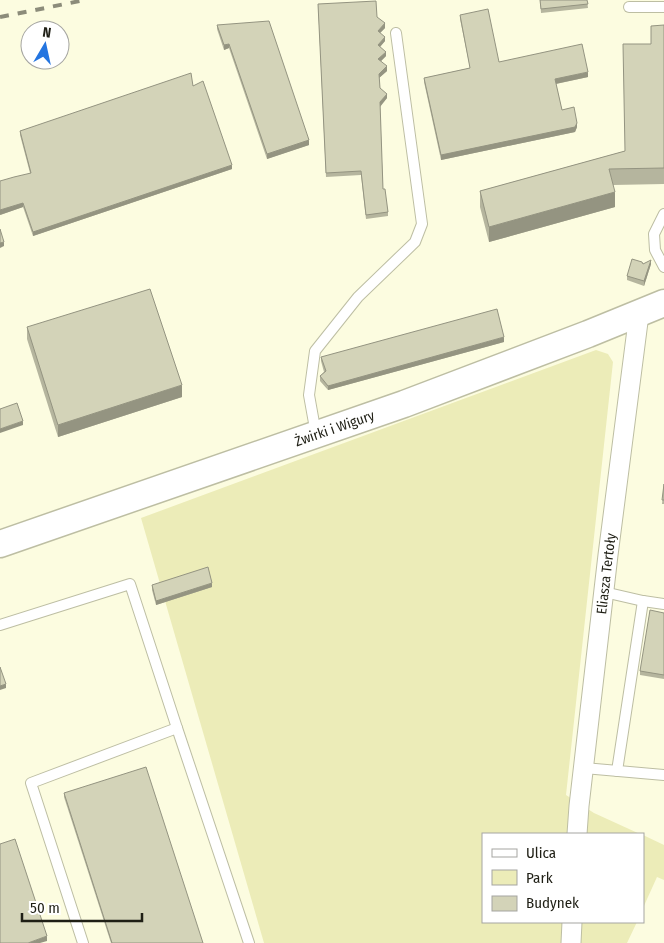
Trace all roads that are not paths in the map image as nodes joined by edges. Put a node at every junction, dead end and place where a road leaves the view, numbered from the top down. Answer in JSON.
{"nodes":[{"id":1,"x":664,"y":7,"type":"edge"},
{"id":2,"x":629,"y":8,"type":"dead end"},
{"id":3,"x":396,"y":33,"type":"dead end"},
{"id":4,"x":664,"y":214,"type":"edge"},
{"id":5,"x":664,"y":267,"type":"edge"},
{"id":6,"x":664,"y":303,"type":"edge"},
{"id":7,"x":638,"y":314,"type":"junction"},
{"id":8,"x":316,"y":435,"type":"junction"},
{"id":9,"x":0,"y":544,"type":"edge"},
{"id":10,"x":604,"y":592,"type":"junction"},
{"id":11,"x":643,"y":601,"type":"junction"},
{"id":12,"x":664,"y":604,"type":"edge"},
{"id":13,"x":0,"y":625,"type":"edge"},
{"id":14,"x":177,"y":728,"type":"junction"},
{"id":15,"x":584,"y":768,"type":"junction"},
{"id":16,"x":617,"y":771,"type":"junction"},
{"id":17,"x":664,"y":775,"type":"edge"},
{"id":18,"x":577,"y":833,"type":"edge"},
{"id":19,"x":572,"y":923,"type":"edge"},
{"id":20,"x":83,"y":943,"type":"edge"},
{"id":21,"x":249,"y":943,"type":"edge"},
{"id":22,"x":571,"y":943,"type":"edge"}],
"edges":[{"from":1,"to":2,"type":"lane"},
{"from":3,"to":8,"type":"lane"},
{"from":4,"to":5,"type":"lane"},
{"from":6,"to":7,"type":"street","name":"Żwirki i Wigury"},
{"from":7,"to":8,"type":"street","name":"Żwirki i Wigury"},
{"from":7,"to":10,"type":"street","name":"Eliasza Tertoły"},
{"from":8,"to":9,"type":"street","name":"Żwirki i Wigury"},
{"from":10,"to":11,"type":"lane"},
{"from":10,"to":15,"type":"street","name":"Eliasza Tertoły"},
{"from":11,"to":12,"type":"lane"},
{"from":11,"to":16,"type":"lane"},
{"from":13,"to":14,"type":"lane"},
{"from":14,"to":20,"type":"lane"},
{"from":14,"to":21,"type":"lane"},
{"from":15,"to":16,"type":"lane"},
{"from":15,"to":18,"type":"street","name":"Eliasza Tertoły"},
{"from":16,"to":17,"type":"lane"},
{"from":19,"to":22,"type":"street"}]}
